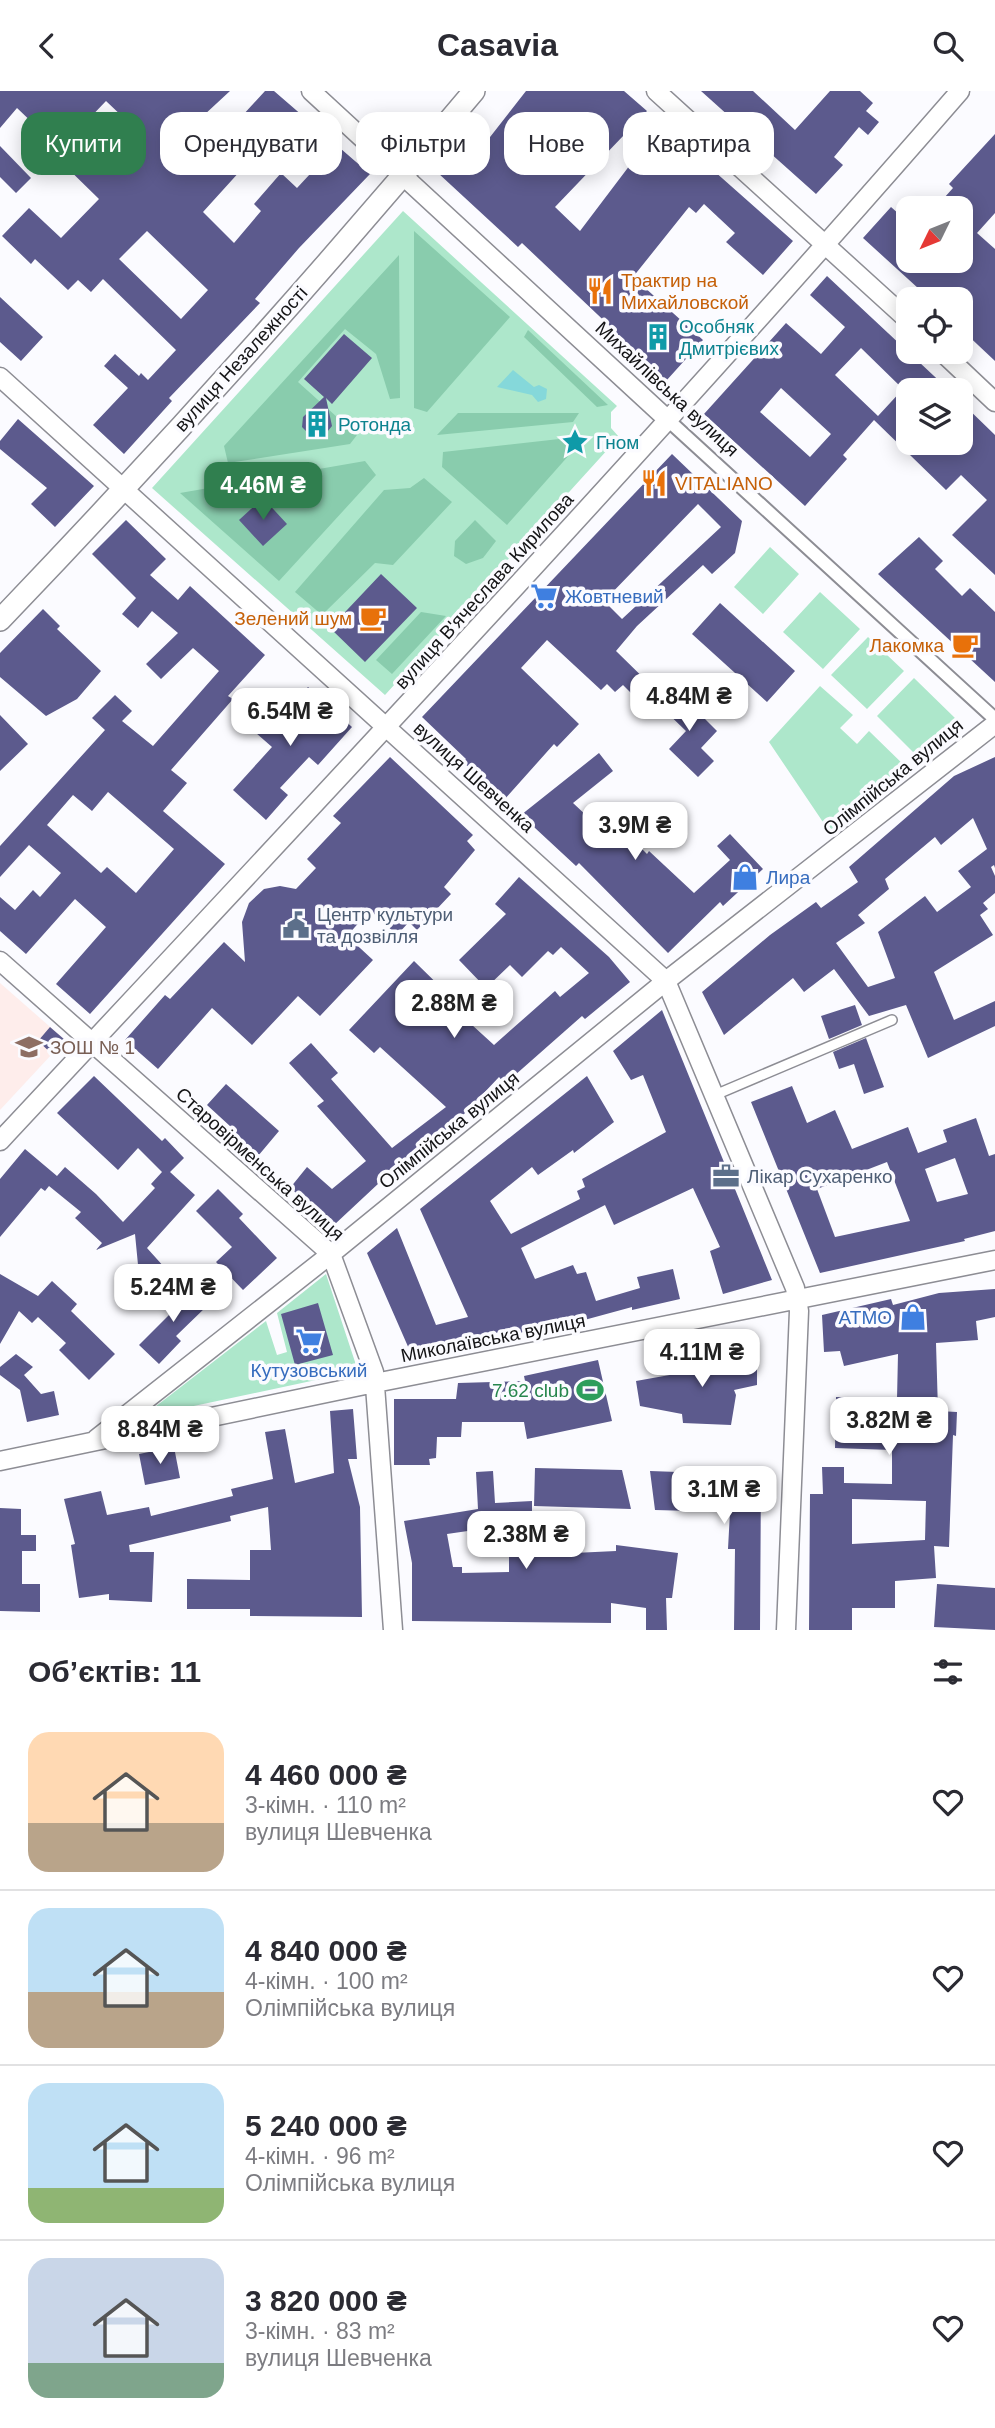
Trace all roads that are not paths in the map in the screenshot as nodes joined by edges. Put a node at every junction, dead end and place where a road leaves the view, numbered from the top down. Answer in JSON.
{"nodes":[{"id":1,"x":311,"y":91,"type":"edge"},
{"id":2,"x":474,"y":91,"type":"edge"},
{"id":3,"x":656,"y":91,"type":"edge"},
{"id":4,"x":960,"y":91,"type":"edge"},
{"id":5,"x":403,"y":176,"type":"junction"},
{"id":6,"x":826,"y":246,"type":"junction"},
{"id":7,"x":896,"y":309,"type":"edge"},
{"id":8,"x":955,"y":364,"type":"edge"},
{"id":9,"x":0,"y":377,"type":"edge"},
{"id":10,"x":995,"y":402,"type":"edge"},
{"id":11,"x":668,"y":420,"type":"junction"},
{"id":12,"x":125,"y":490,"type":"junction"},
{"id":13,"x":0,"y":620,"type":"edge"},
{"id":14,"x":995,"y":721,"type":"edge"},
{"id":15,"x":387,"y":729,"type":"junction"},
{"id":16,"x":0,"y":961,"type":"edge"},
{"id":17,"x":666,"y":981,"type":"junction"},
{"id":18,"x":892,"y":1020,"type":"dead end"},
{"id":19,"x":90,"y":1044,"type":"junction"},
{"id":20,"x":715,"y":1095,"type":"junction"},
{"id":21,"x":0,"y":1141,"type":"edge"},
{"id":22,"x":331,"y":1254,"type":"junction"},
{"id":23,"x":995,"y":1260,"type":"edge"},
{"id":24,"x":797,"y":1300,"type":"junction"},
{"id":25,"x":374,"y":1383,"type":"junction"},
{"id":26,"x":96,"y":1439,"type":"junction"},
{"id":27,"x":0,"y":1461,"type":"edge"},
{"id":28,"x":393,"y":1630,"type":"edge"},
{"id":29,"x":786,"y":1630,"type":"edge"}],
"edges":[{"from":1,"to":5,"type":"street","name":"Михайлівська вулиця"},
{"from":2,"to":5,"type":"street","name":"вулиця Незалежності"},
{"from":3,"to":6,"type":"street"},
{"from":4,"to":6,"type":"street","name":"вулиця В'ячеслава Кирилова"},
{"from":5,"to":11,"type":"street","name":"Михайлівська вулиця"},
{"from":5,"to":12,"type":"street","name":"вулиця Незалежності"},
{"from":6,"to":7,"type":"street"},
{"from":6,"to":11,"type":"street","name":"вулиця В'ячеслава Кирилова"},
{"from":8,"to":10,"type":"street"},
{"from":9,"to":12,"type":"street","name":"вулиця Шевченка"},
{"from":11,"to":14,"type":"street","name":"Михайлівська вулиця"},
{"from":11,"to":15,"type":"street","name":"вулиця В'ячеслава Кирилова"},
{"from":12,"to":13,"type":"street","name":"вулиця Незалежності"},
{"from":12,"to":15,"type":"street","name":"вулиця Шевченка"},
{"from":14,"to":17,"type":"street","name":"Олімпійська вулиця"},
{"from":15,"to":17,"type":"street","name":"вулиця Шевченка"},
{"from":15,"to":19,"type":"street","name":"вулиця В'ячеслава Кирилова"},
{"from":16,"to":19,"type":"street","name":"Старовірменська вулиця"},
{"from":17,"to":20,"type":"street","name":"вулиця Шевченка"},
{"from":17,"to":22,"type":"street","name":"Олімпійська вулиця"},
{"from":18,"to":20,"type":"lane"},
{"from":19,"to":21,"type":"street","name":"вулиця В'ячеслава Кирилова"},
{"from":19,"to":22,"type":"street","name":"Старовірменська вулиця"},
{"from":20,"to":24,"type":"street","name":"вулиця Шевченка"},
{"from":22,"to":25,"type":"street","name":"Старовірменська вулиця"},
{"from":22,"to":26,"type":"street","name":"Олімпійська вулиця"},
{"from":23,"to":24,"type":"street","name":"Миколаївська вулиця"},
{"from":24,"to":25,"type":"street","name":"Миколаївська вулиця"},
{"from":24,"to":29,"type":"street","name":"вулиця Шевченка"},
{"from":25,"to":26,"type":"street","name":"Миколаївська вулиця"},
{"from":25,"to":28,"type":"street","name":"Старовірменська вулиця"},
{"from":26,"to":27,"type":"street","name":"Миколаївська вулиця"}]}
